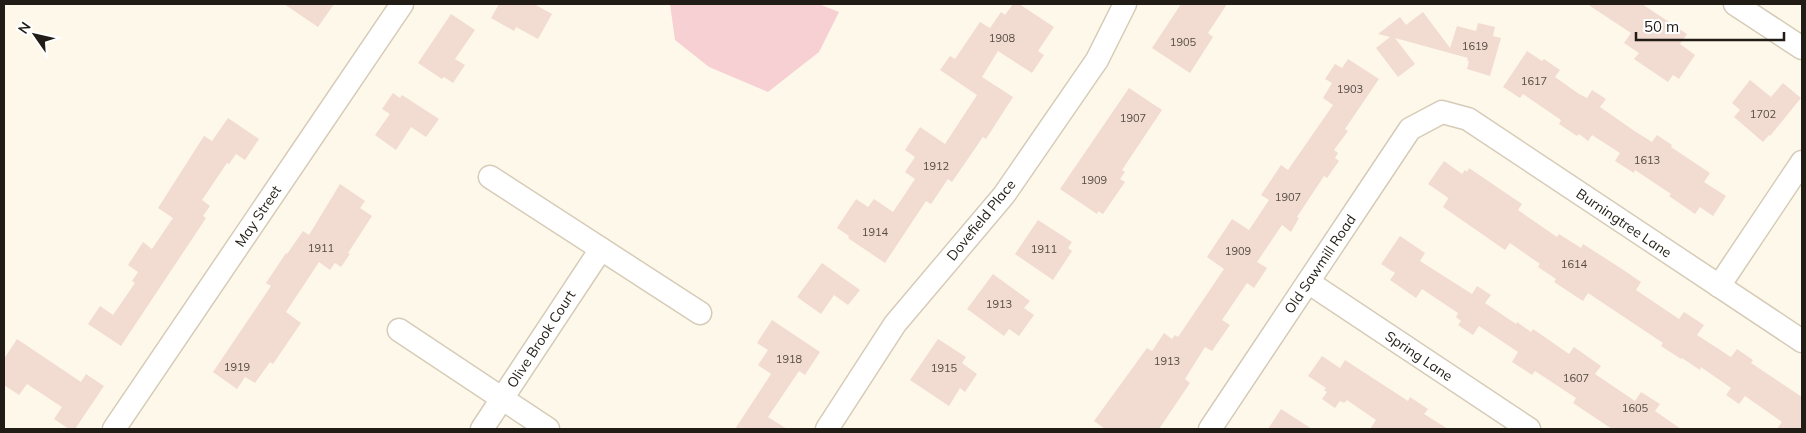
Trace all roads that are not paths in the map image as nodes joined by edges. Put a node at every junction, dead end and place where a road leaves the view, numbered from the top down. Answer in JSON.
{"nodes":[{"id":1,"x":402,"y":4,"type":"edge"},
{"id":2,"x":1125,"y":4,"type":"edge"},
{"id":3,"x":1735,"y":4,"type":"edge"},
{"id":4,"x":1802,"y":48,"type":"edge"},
{"id":5,"x":1442,"y":112,"type":"joint"},
{"id":6,"x":1802,"y":162,"type":"edge"},
{"id":7,"x":490,"y":178,"type":"dead end"},
{"id":8,"x":601,"y":249,"type":"junction"},
{"id":9,"x":1308,"y":282,"type":"junction"},
{"id":10,"x":1719,"y":286,"type":"junction"},
{"id":11,"x":700,"y":313,"type":"dead end"},
{"id":12,"x":399,"y":330,"type":"dead end"},
{"id":13,"x":1802,"y":341,"type":"edge"},
{"id":14,"x":502,"y":399,"type":"junction"},
{"id":15,"x":114,"y":429,"type":"edge"},
{"id":16,"x":482,"y":429,"type":"edge"},
{"id":17,"x":548,"y":429,"type":"edge"},
{"id":18,"x":827,"y":429,"type":"edge"},
{"id":19,"x":1210,"y":429,"type":"edge"},
{"id":20,"x":1529,"y":429,"type":"edge"}],
"edges":[{"from":1,"to":15,"type":"street","name":"May Street"},
{"from":2,"to":18,"type":"street","name":"Dovefield Place"},
{"from":3,"to":4,"type":"street"},
{"from":5,"to":9,"type":"street","name":"Old Sawmill Road"},
{"from":5,"to":10,"type":"street","name":"Burningtree Lane"},
{"from":6,"to":10,"type":"street"},
{"from":7,"to":8,"type":"street"},
{"from":8,"to":11,"type":"street"},
{"from":8,"to":14,"type":"street","name":"Olive Brook Court"},
{"from":9,"to":19,"type":"street","name":"Old Sawmill Road"},
{"from":9,"to":20,"type":"street","name":"Spring Lane"},
{"from":10,"to":13,"type":"street","name":"Burningtree Lane"},
{"from":12,"to":14,"type":"street"},
{"from":14,"to":16,"type":"street","name":"Olive Brook Court"},
{"from":14,"to":17,"type":"street"}]}
